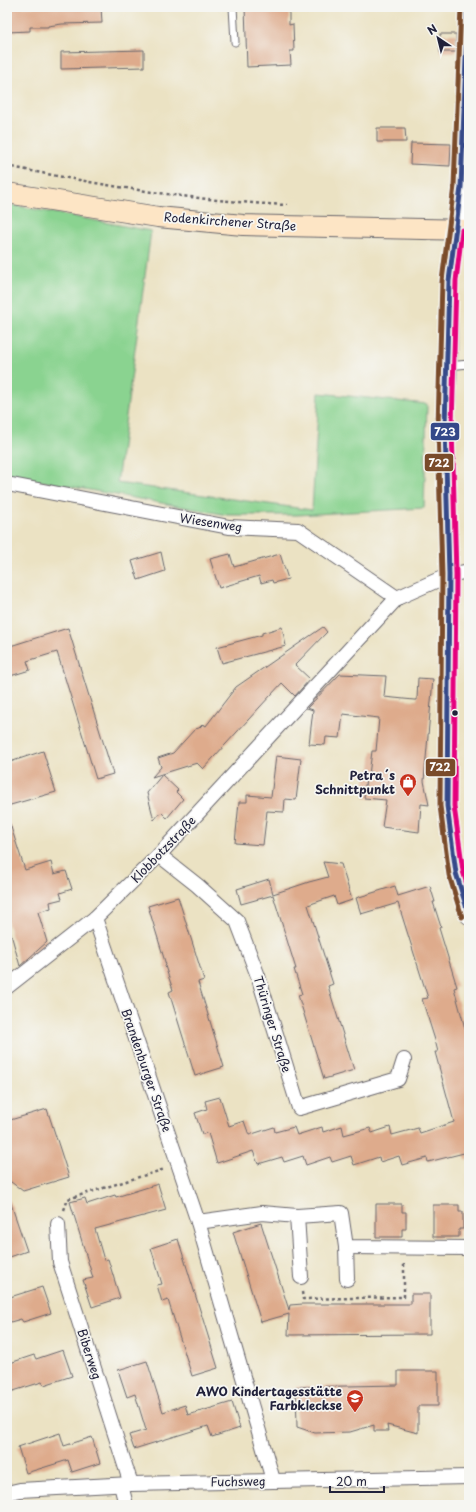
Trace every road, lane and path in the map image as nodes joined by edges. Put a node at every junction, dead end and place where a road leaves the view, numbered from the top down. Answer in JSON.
{"nodes":[{"id":1,"x":233,"y":7,"type":"edge"},
{"id":2,"x":468,"y":7,"type":"edge"},
{"id":3,"x":235,"y":42,"type":"dead end"},
{"id":4,"x":7,"y":166,"type":"edge"},
{"id":5,"x":7,"y":193,"type":"edge"},
{"id":6,"x":288,"y":205,"type":"dead end"},
{"id":7,"x":462,"y":229,"type":"edge"},
{"id":8,"x":469,"y":364,"type":"edge"},
{"id":9,"x":448,"y":366,"type":"junction"},
{"id":10,"x":7,"y":484,"type":"edge"},
{"id":11,"x":469,"y":571,"type":"edge"},
{"id":12,"x":449,"y":575,"type":"junction"},
{"id":13,"x":397,"y":598,"type":"junction"},
{"id":14,"x":159,"y":855,"type":"junction"},
{"id":15,"x":469,"y":915,"type":"edge"},
{"id":16,"x":95,"y":918,"type":"junction"},
{"id":17,"x":7,"y":987,"type":"edge"},
{"id":18,"x":404,"y":1060,"type":"dead end"},
{"id":19,"x":179,"y":1165,"type":"junction"},
{"id":20,"x":297,"y":1216,"type":"junction"},
{"id":21,"x":198,"y":1222,"type":"junction"},
{"id":22,"x":58,"y":1224,"type":"joint"},
{"id":23,"x":346,"y":1247,"type":"junction"},
{"id":24,"x":469,"y":1248,"type":"edge"},
{"id":25,"x":301,"y":1277,"type":"dead end"},
{"id":26,"x":347,"y":1279,"type":"dead end"},
{"id":27,"x":469,"y":1477,"type":"edge"},
{"id":28,"x":273,"y":1480,"type":"junction"},
{"id":29,"x":126,"y":1485,"type":"junction"},
{"id":30,"x":7,"y":1493,"type":"edge"},
{"id":31,"x":126,"y":1505,"type":"edge"}],
"edges":[{"from":1,"to":3,"type":"lane"},
{"from":2,"to":7,"type":"street"},
{"from":4,"to":6,"type":"path"},
{"from":5,"to":7,"type":"main road","name":"Rodenkirchener Straße"},
{"from":7,"to":9,"type":"street"},
{"from":8,"to":9,"type":"lane"},
{"from":9,"to":12,"type":"street"},
{"from":10,"to":13,"type":"street","name":"Wiesenweg"},
{"from":11,"to":12,"type":"street","name":"Klobbotzstraße"},
{"from":12,"to":13,"type":"street","name":"Klobbotzstraße"},
{"from":12,"to":15,"type":"street"},
{"from":13,"to":14,"type":"street","name":"Klobbotzstraße"},
{"from":14,"to":16,"type":"street","name":"Klobbotzstraße"},
{"from":14,"to":18,"type":"street","name":"Thüringer Straße"},
{"from":16,"to":17,"type":"street","name":"Klobbotzstraße"},
{"from":16,"to":19,"type":"street","name":"Brandenburger Straße"},
{"from":19,"to":21,"type":"street","name":"Brandenburger Straße"},
{"from":19,"to":22,"type":"path"},
{"from":20,"to":21,"type":"street"},
{"from":20,"to":23,"type":"street"},
{"from":20,"to":25,"type":"street"},
{"from":21,"to":28,"type":"street","name":"Brandenburger Straße"},
{"from":22,"to":29,"type":"street","name":"Biberweg"},
{"from":23,"to":24,"type":"street"},
{"from":23,"to":26,"type":"street"},
{"from":27,"to":28,"type":"street","name":"Fuchsweg"},
{"from":28,"to":29,"type":"street","name":"Fuchsweg"},
{"from":29,"to":30,"type":"street","name":"Fuchsweg"},
{"from":29,"to":31,"type":"street","name":"Biberweg"}]}
